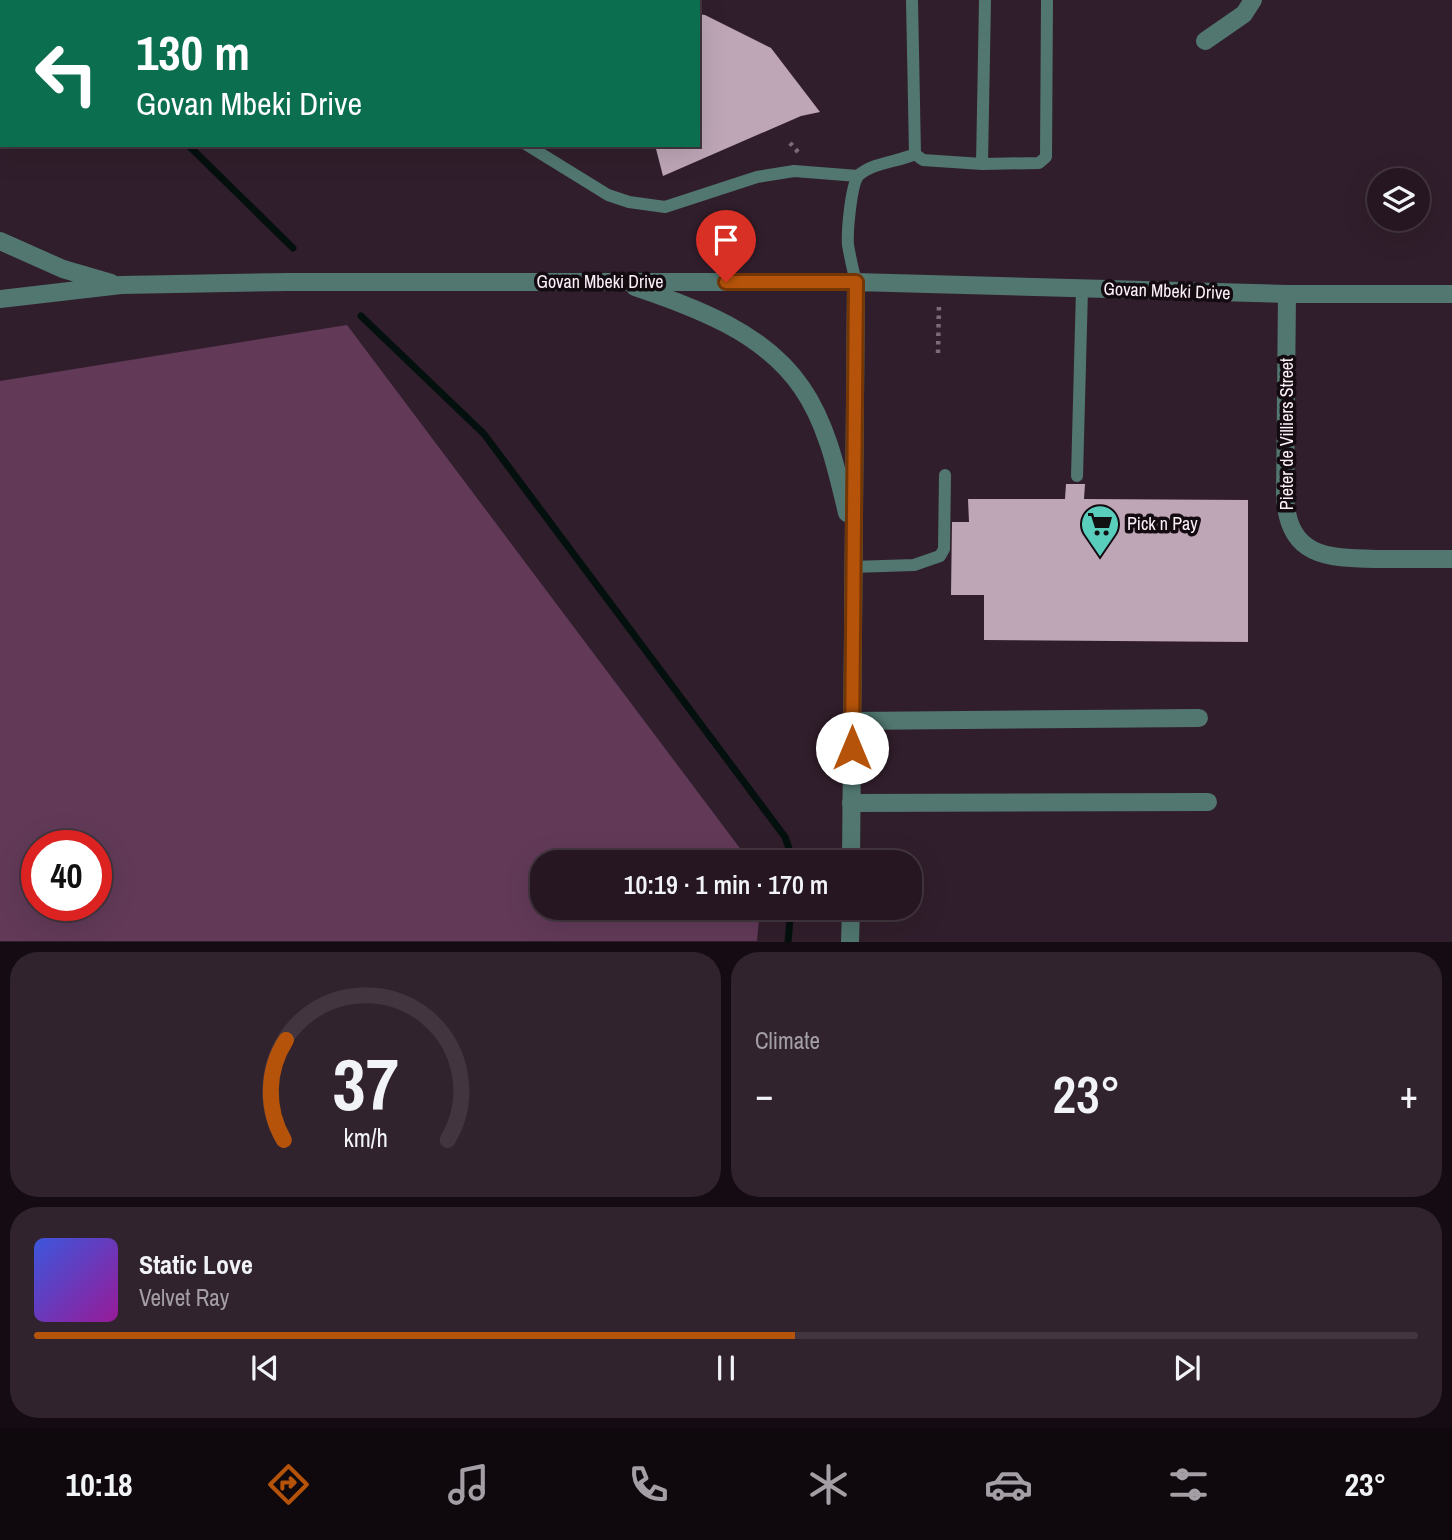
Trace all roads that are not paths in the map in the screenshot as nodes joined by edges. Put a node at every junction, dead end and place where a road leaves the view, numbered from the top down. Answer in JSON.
{"nodes":[{"id":1,"x":912,"y":0,"type":"edge"},
{"id":2,"x":985,"y":0,"type":"edge"},
{"id":3,"x":1047,"y":0,"type":"edge"},
{"id":4,"x":1254,"y":0,"type":"edge"},
{"id":5,"x":1205,"y":41,"type":"dead end"},
{"id":6,"x":530,"y":147,"type":"edge"},
{"id":7,"x":915,"y":154,"type":"junction"},
{"id":8,"x":982,"y":164,"type":"junction"},
{"id":9,"x":858,"y":176,"type":"junction"},
{"id":10,"x":0,"y":241,"type":"edge"},
{"id":11,"x":622,"y":282,"type":"junction"},
{"id":12,"x":856,"y":282,"type":"junction"},
{"id":13,"x":121,"y":285,"type":"junction"},
{"id":14,"x":1082,"y":289,"type":"junction"},
{"id":15,"x":1287,"y":294,"type":"junction"},
{"id":16,"x":1452,"y":294,"type":"edge"},
{"id":17,"x":0,"y":299,"type":"edge"},
{"id":18,"x":946,"y":475,"type":"dead end"},
{"id":19,"x":1077,"y":476,"type":"dead end"},
{"id":20,"x":852,"y":537,"type":"junction"},
{"id":21,"x":1452,"y":559,"type":"edge"},
{"id":22,"x":852,"y":567,"type":"junction"},
{"id":23,"x":1199,"y":718,"type":"dead end"},
{"id":24,"x":852,"y":721,"type":"junction"},
{"id":25,"x":1208,"y":802,"type":"dead end"},
{"id":26,"x":852,"y":803,"type":"junction"},
{"id":27,"x":851,"y":850,"type":"edge"},
{"id":28,"x":850,"y":920,"type":"edge"},
{"id":29,"x":850,"y":942,"type":"edge"}],
"edges":[{"from":1,"to":7,"type":"lane"},
{"from":2,"to":8,"type":"lane"},
{"from":3,"to":8,"type":"lane"},
{"from":4,"to":5,"type":"street"},
{"from":6,"to":9,"type":"lane"},
{"from":7,"to":8,"type":"lane"},
{"from":7,"to":9,"type":"lane"},
{"from":9,"to":12,"type":"lane"},
{"from":10,"to":13,"type":"street"},
{"from":11,"to":12,"type":"street","name":"Govan Mbeki Drive"},
{"from":11,"to":13,"type":"street","name":"Govan Mbeki Drive"},
{"from":11,"to":20,"type":"street"},
{"from":12,"to":14,"type":"street","name":"Govan Mbeki Drive"},
{"from":12,"to":20,"type":"street"},
{"from":13,"to":17,"type":"street","name":"Govan Mbeki Drive"},
{"from":14,"to":15,"type":"street","name":"Govan Mbeki Drive"},
{"from":14,"to":19,"type":"lane"},
{"from":15,"to":16,"type":"street","name":"Govan Mbeki Drive"},
{"from":15,"to":21,"type":"street","name":"Pieter de Villiers Street"},
{"from":18,"to":22,"type":"lane"},
{"from":20,"to":22,"type":"street"},
{"from":22,"to":24,"type":"street"},
{"from":23,"to":24,"type":"street"},
{"from":24,"to":26,"type":"street"},
{"from":25,"to":26,"type":"street"},
{"from":26,"to":27,"type":"street"},
{"from":28,"to":29,"type":"street"}]}
